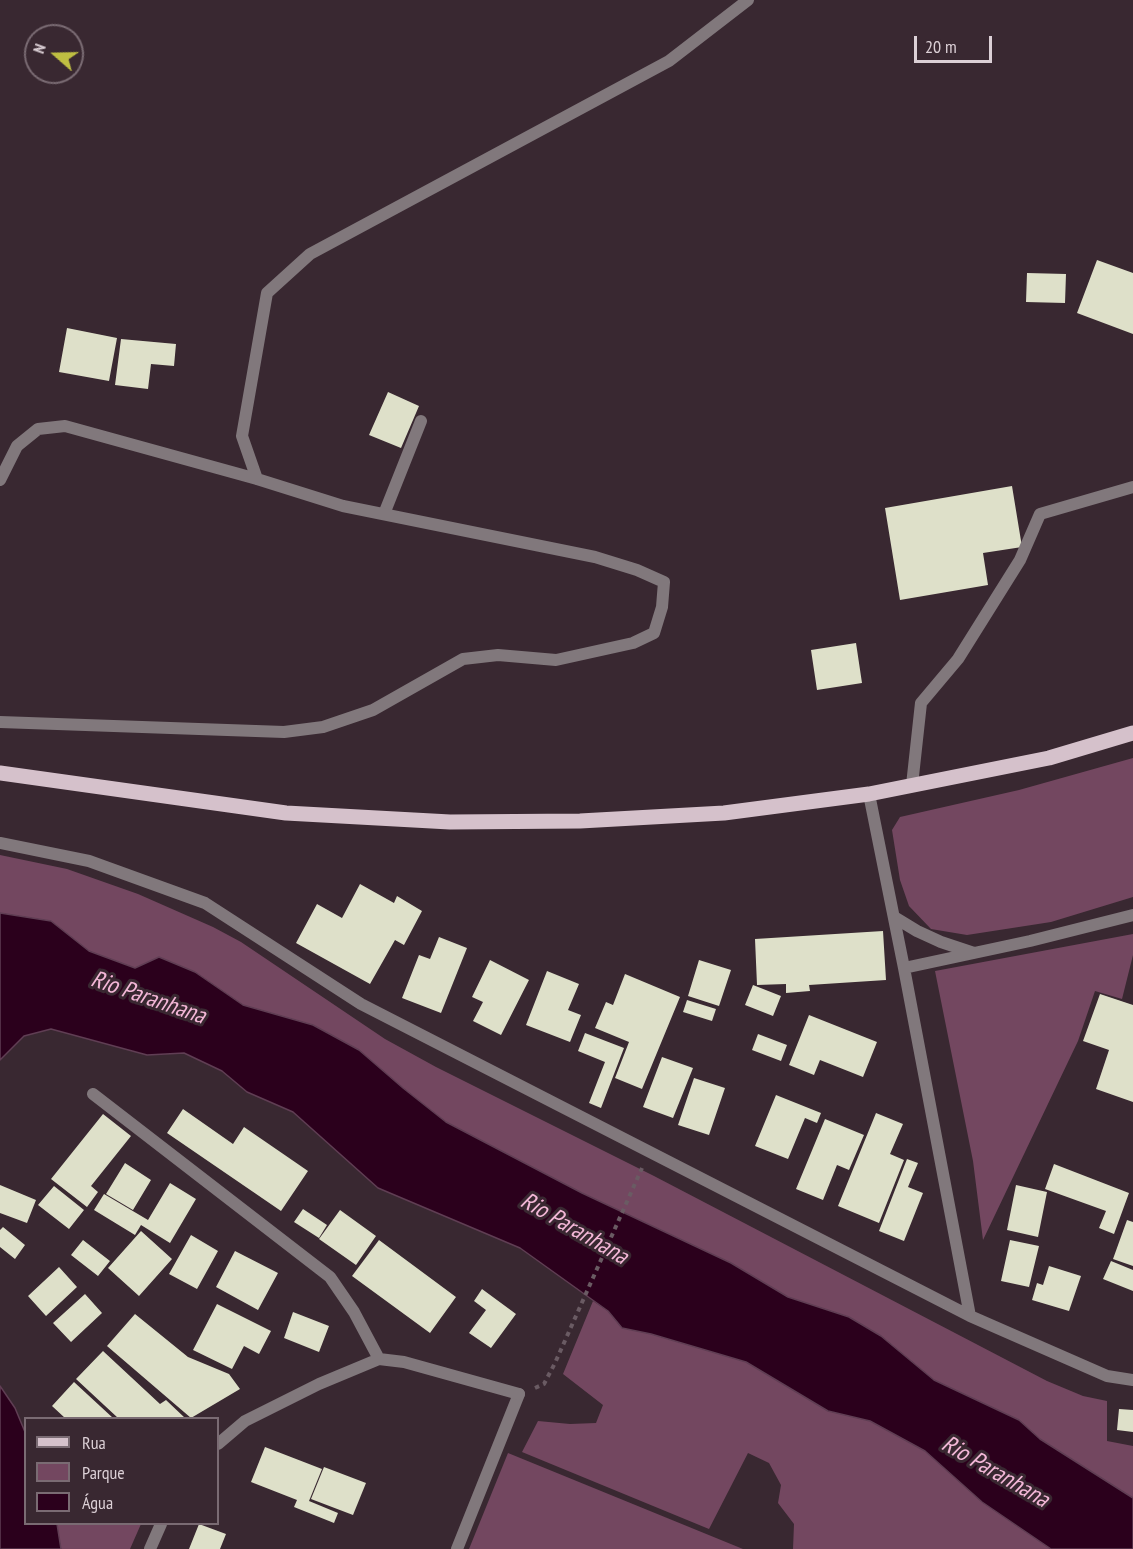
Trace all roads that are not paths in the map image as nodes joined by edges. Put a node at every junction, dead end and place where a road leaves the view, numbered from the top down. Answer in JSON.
{"nodes":[{"id":1,"x":748,"y":0,"type":"edge"},
{"id":2,"x":421,"y":421,"type":"dead end"},
{"id":3,"x":257,"y":479,"type":"junction"},
{"id":4,"x":0,"y":480,"type":"edge"},
{"id":5,"x":1133,"y":487,"type":"edge"},
{"id":6,"x":384,"y":514,"type":"junction"},
{"id":7,"x":0,"y":722,"type":"edge"},
{"id":8,"x":1133,"y":733,"type":"edge"},
{"id":9,"x":0,"y":773,"type":"edge"},
{"id":10,"x":912,"y":785,"type":"junction"},
{"id":11,"x":869,"y":794,"type":"junction"},
{"id":12,"x":0,"y":843,"type":"edge"},
{"id":13,"x":1133,"y":915,"type":"edge"},
{"id":14,"x":894,"y":917,"type":"junction"},
{"id":15,"x":975,"y":953,"type":"junction"},
{"id":16,"x":904,"y":968,"type":"junction"},
{"id":17,"x":93,"y":1094,"type":"dead end"},
{"id":18,"x":970,"y":1316,"type":"junction"},
{"id":19,"x":379,"y":1359,"type":"junction"},
{"id":20,"x":1133,"y":1380,"type":"edge"},
{"id":21,"x":219,"y":1443,"type":"edge"},
{"id":22,"x":161,"y":1525,"type":"edge"},
{"id":23,"x":150,"y":1549,"type":"edge"},
{"id":24,"x":457,"y":1549,"type":"edge"}],
"edges":[{"from":1,"to":3,"type":"street"},
{"from":2,"to":6,"type":"street"},
{"from":3,"to":4,"type":"street"},
{"from":3,"to":6,"type":"street"},
{"from":5,"to":10,"type":"street"},
{"from":6,"to":7,"type":"street"},
{"from":8,"to":10,"type":"main road"},
{"from":9,"to":11,"type":"main road"},
{"from":10,"to":11,"type":"main road"},
{"from":11,"to":14,"type":"street"},
{"from":12,"to":18,"type":"street"},
{"from":13,"to":15,"type":"street"},
{"from":14,"to":15,"type":"street"},
{"from":14,"to":16,"type":"street"},
{"from":15,"to":16,"type":"street"},
{"from":16,"to":18,"type":"street"},
{"from":17,"to":19,"type":"street"},
{"from":18,"to":20,"type":"street"},
{"from":19,"to":21,"type":"street"},
{"from":19,"to":24,"type":"street"},
{"from":22,"to":23,"type":"street"}]}
